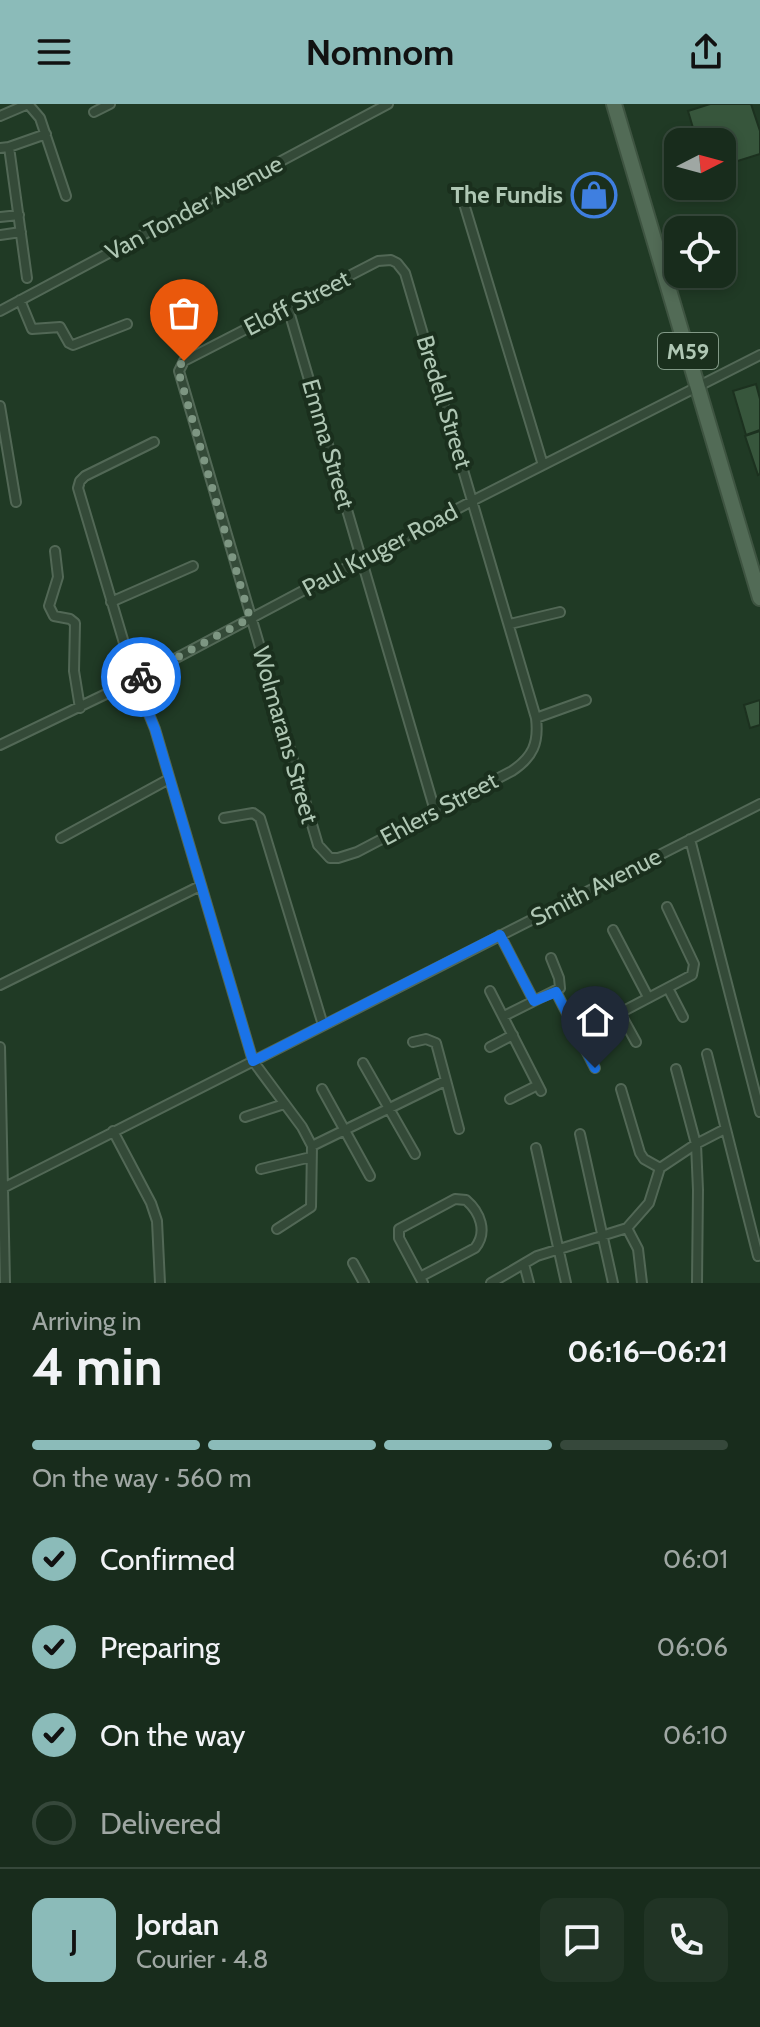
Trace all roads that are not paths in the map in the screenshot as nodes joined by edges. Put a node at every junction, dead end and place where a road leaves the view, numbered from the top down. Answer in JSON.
{"nodes":[{"id":1,"x":28,"y":104,"type":"edge"},
{"id":2,"x":110,"y":104,"type":"edge"},
{"id":3,"x":388,"y":104,"type":"edge"},
{"id":4,"x":614,"y":104,"type":"edge"},
{"id":5,"x":94,"y":112,"type":"dead end"},
{"id":6,"x":0,"y":116,"type":"edge"},
{"id":7,"x":46,"y":134,"type":"junction"},
{"id":8,"x":5,"y":148,"type":"edge"},
{"id":9,"x":66,"y":196,"type":"dead end"},
{"id":10,"x":462,"y":197,"type":"dead end"},
{"id":11,"x":19,"y":215,"type":"junction"},
{"id":12,"x":0,"y":217,"type":"edge"},
{"id":13,"x":21,"y":232,"type":"junction"},
{"id":14,"x":0,"y":235,"type":"edge"},
{"id":15,"x":384,"y":260,"type":"joint"},
{"id":16,"x":27,"y":278,"type":"dead end"},
{"id":17,"x":20,"y":300,"type":"junction"},
{"id":18,"x":288,"y":308,"type":"junction"},
{"id":19,"x":0,"y":311,"type":"edge"},
{"id":20,"x":127,"y":324,"type":"dead end"},
{"id":21,"x":760,"y":355,"type":"edge"},
{"id":22,"x":180,"y":377,"type":"joint"},
{"id":23,"x":698,"y":385,"type":"junction"},
{"id":24,"x":0,"y":406,"type":"edge"},
{"id":25,"x":154,"y":442,"type":"dead end"},
{"id":26,"x":543,"y":465,"type":"junction"},
{"id":27,"x":474,"y":500,"type":"junction"},
{"id":28,"x":16,"y":502,"type":"dead end"},
{"id":29,"x":55,"y":551,"type":"dead end"},
{"id":30,"x":362,"y":560,"type":"junction"},
{"id":31,"x":193,"y":566,"type":"dead end"},
{"id":32,"x":760,"y":598,"type":"edge"},
{"id":33,"x":111,"y":602,"type":"junction"},
{"id":34,"x":560,"y":612,"type":"dead end"},
{"id":35,"x":250,"y":618,"type":"junction"},
{"id":36,"x":510,"y":624,"type":"junction"},
{"id":37,"x":135,"y":680,"type":"junction"},
{"id":38,"x":586,"y":700,"type":"dead end"},
{"id":39,"x":80,"y":708,"type":"junction"},
{"id":40,"x":536,"y":718,"type":"junction"},
{"id":41,"x":536,"y":743,"type":"joint"},
{"id":42,"x":0,"y":745,"type":"edge"},
{"id":43,"x":169,"y":779,"type":"junction"},
{"id":44,"x":760,"y":804,"type":"edge"},
{"id":45,"x":435,"y":811,"type":"junction"},
{"id":46,"x":224,"y":818,"type":"dead end"},
{"id":47,"x":61,"y":838,"type":"dead end"},
{"id":48,"x":690,"y":839,"type":"junction"},
{"id":49,"x":330,"y":858,"type":"joint"},
{"id":50,"x":200,"y":886,"type":"junction"},
{"id":51,"x":667,"y":907,"type":"dead end"},
{"id":52,"x":613,"y":930,"type":"dead end"},
{"id":53,"x":500,"y":935,"type":"junction"},
{"id":54,"x":551,"y":958,"type":"dead end"},
{"id":55,"x":0,"y":985,"type":"edge"},
{"id":56,"x":668,"y":988,"type":"junction"},
{"id":57,"x":490,"y":991,"type":"dead end"},
{"id":58,"x":556,"y":992,"type":"junction"},
{"id":59,"x":648,"y":997,"type":"junction"},
{"id":60,"x":534,"y":1001,"type":"junction"},
{"id":61,"x":620,"y":1013,"type":"junction"},
{"id":62,"x":504,"y":1016,"type":"junction"},
{"id":63,"x":683,"y":1017,"type":"dead end"},
{"id":64,"x":323,"y":1025,"type":"junction"},
{"id":65,"x":513,"y":1035,"type":"junction"},
{"id":66,"x":578,"y":1035,"type":"junction"},
{"id":67,"x":413,"y":1042,"type":"dead end"},
{"id":68,"x":636,"y":1042,"type":"dead end"},
{"id":69,"x":0,"y":1047,"type":"edge"},
{"id":70,"x":490,"y":1047,"type":"dead end"},
{"id":71,"x":707,"y":1054,"type":"dead end"},
{"id":72,"x":253,"y":1061,"type":"junction"},
{"id":73,"x":363,"y":1063,"type":"dead end"},
{"id":74,"x":595,"y":1068,"type":"dead end"},
{"id":75,"x":676,"y":1069,"type":"dead end"},
{"id":76,"x":445,"y":1081,"type":"junction"},
{"id":77,"x":322,"y":1089,"type":"dead end"},
{"id":78,"x":621,"y":1089,"type":"dead end"},
{"id":79,"x":510,"y":1099,"type":"dead end"},
{"id":80,"x":284,"y":1104,"type":"junction"},
{"id":81,"x":388,"y":1109,"type":"junction"},
{"id":82,"x":760,"y":1112,"type":"edge"},
{"id":83,"x":245,"y":1117,"type":"dead end"},
{"id":84,"x":459,"y":1129,"type":"dead end"},
{"id":85,"x":725,"y":1129,"type":"junction"},
{"id":86,"x":113,"y":1131,"type":"junction"},
{"id":87,"x":345,"y":1131,"type":"junction"},
{"id":88,"x":580,"y":1134,"type":"dead end"},
{"id":89,"x":696,"y":1144,"type":"junction"},
{"id":90,"x":312,"y":1146,"type":"junction"},
{"id":91,"x":536,"y":1148,"type":"dead end"},
{"id":92,"x":415,"y":1154,"type":"dead end"},
{"id":93,"x":311,"y":1157,"type":"junction"},
{"id":94,"x":660,"y":1168,"type":"junction"},
{"id":95,"x":261,"y":1169,"type":"dead end"},
{"id":96,"x":370,"y":1176,"type":"dead end"},
{"id":97,"x":3,"y":1188,"type":"junction"},
{"id":98,"x":627,"y":1228,"type":"junction"},
{"id":99,"x":277,"y":1229,"type":"dead end"},
{"id":100,"x":604,"y":1237,"type":"junction"},
{"id":101,"x":2,"y":1243,"type":"edge"},
{"id":102,"x":559,"y":1250,"type":"junction"},
{"id":103,"x":758,"y":1256,"type":"dead end"},
{"id":104,"x":353,"y":1263,"type":"dead end"},
{"id":105,"x":524,"y":1264,"type":"junction"},
{"id":106,"x":421,"y":1280,"type":"edge"},
{"id":107,"x":5,"y":1283,"type":"edge"},
{"id":108,"x":160,"y":1283,"type":"edge"},
{"id":109,"x":364,"y":1283,"type":"edge"},
{"id":110,"x":491,"y":1283,"type":"edge"},
{"id":111,"x":529,"y":1283,"type":"edge"},
{"id":112,"x":566,"y":1283,"type":"edge"},
{"id":113,"x":613,"y":1283,"type":"edge"},
{"id":114,"x":642,"y":1283,"type":"edge"},
{"id":115,"x":697,"y":1283,"type":"edge"}],
"edges":[{"from":1,"to":6,"type":"street"},
{"from":1,"to":7,"type":"street"},
{"from":2,"to":5,"type":"street"},
{"from":3,"to":17,"type":"street","name":"Van Tonder Avenue"},
{"from":4,"to":23,"type":"main road","number":"M59"},
{"from":7,"to":8,"type":"street"},
{"from":7,"to":9,"type":"street"},
{"from":8,"to":11,"type":"street"},
{"from":10,"to":26,"type":"street"},
{"from":11,"to":12,"type":"street"},
{"from":11,"to":13,"type":"street"},
{"from":13,"to":14,"type":"street"},
{"from":13,"to":16,"type":"street"},
{"from":15,"to":18,"type":"street","name":"Eloff Street"},
{"from":15,"to":27,"type":"street","name":"Bredell Street"},
{"from":17,"to":19,"type":"street","name":"Van Tonder Avenue"},
{"from":17,"to":20,"type":"street"},
{"from":18,"to":22,"type":"street","name":"Eloff Street"},
{"from":18,"to":30,"type":"street","name":"Emma Street"},
{"from":21,"to":23,"type":"street","name":"Paul Kruger Road"},
{"from":22,"to":35,"type":"street","name":"Wolmarans Street"},
{"from":23,"to":26,"type":"street","name":"Paul Kruger Road"},
{"from":23,"to":32,"type":"main road","number":"M59"},
{"from":24,"to":28,"type":"street"},
{"from":25,"to":33,"type":"street"},
{"from":26,"to":27,"type":"street","name":"Paul Kruger Road"},
{"from":27,"to":30,"type":"street","name":"Paul Kruger Road"},
{"from":27,"to":36,"type":"street","name":"Bredell Street"},
{"from":29,"to":39,"type":"street"},
{"from":30,"to":35,"type":"street","name":"Paul Kruger Road"},
{"from":30,"to":45,"type":"street","name":"Emma Street"},
{"from":31,"to":33,"type":"street"},
{"from":33,"to":37,"type":"street"},
{"from":34,"to":36,"type":"street"},
{"from":35,"to":37,"type":"street","name":"Paul Kruger Road"},
{"from":35,"to":49,"type":"street","name":"Wolmarans Street"},
{"from":36,"to":40,"type":"street","name":"Bredell Street"},
{"from":37,"to":39,"type":"street","name":"Paul Kruger Road"},
{"from":37,"to":43,"type":"street"},
{"from":38,"to":40,"type":"street"},
{"from":39,"to":42,"type":"street","name":"Paul Kruger Road"},
{"from":40,"to":41,"type":"street","name":"Bredell Street"},
{"from":41,"to":45,"type":"street","name":"Ehlers Street"},
{"from":43,"to":47,"type":"street"},
{"from":43,"to":50,"type":"street"},
{"from":44,"to":48,"type":"street","name":"Smith Avenue"},
{"from":45,"to":49,"type":"street","name":"Ehlers Street"},
{"from":46,"to":64,"type":"street"},
{"from":48,"to":53,"type":"street","name":"Smith Avenue"},
{"from":48,"to":82,"type":"street"},
{"from":50,"to":55,"type":"street"},
{"from":50,"to":72,"type":"street"},
{"from":51,"to":56,"type":"street"},
{"from":52,"to":59,"type":"street"},
{"from":53,"to":60,"type":"street"},
{"from":53,"to":64,"type":"street","name":"Smith Avenue"},
{"from":54,"to":58,"type":"street"},
{"from":56,"to":59,"type":"street"},
{"from":56,"to":63,"type":"street"},
{"from":57,"to":62,"type":"street"},
{"from":58,"to":60,"type":"street"},
{"from":58,"to":66,"type":"street"},
{"from":59,"to":61,"type":"street"},
{"from":60,"to":62,"type":"street"},
{"from":61,"to":66,"type":"street"},
{"from":61,"to":68,"type":"street"},
{"from":62,"to":65,"type":"street"},
{"from":64,"to":72,"type":"street","name":"Smith Avenue"},
{"from":65,"to":70,"type":"street"},
{"from":65,"to":79,"type":"street"},
{"from":66,"to":74,"type":"street"},
{"from":67,"to":76,"type":"street"},
{"from":69,"to":97,"type":"street"},
{"from":71,"to":85,"type":"street"},
{"from":72,"to":80,"type":"street"},
{"from":72,"to":86,"type":"street","name":"Smith Avenue"},
{"from":73,"to":81,"type":"street"},
{"from":75,"to":89,"type":"street"},
{"from":76,"to":81,"type":"street"},
{"from":76,"to":84,"type":"street"},
{"from":77,"to":87,"type":"street"},
{"from":78,"to":94,"type":"street"},
{"from":80,"to":83,"type":"street"},
{"from":80,"to":90,"type":"street"},
{"from":81,"to":87,"type":"street"},
{"from":81,"to":92,"type":"street"},
{"from":85,"to":89,"type":"street"},
{"from":85,"to":103,"type":"street"},
{"from":86,"to":97,"type":"street","name":"Smith Avenue"},
{"from":86,"to":108,"type":"street"},
{"from":87,"to":90,"type":"street"},
{"from":87,"to":96,"type":"street"},
{"from":88,"to":100,"type":"street"},
{"from":89,"to":94,"type":"street"},
{"from":89,"to":115,"type":"street"},
{"from":90,"to":93,"type":"street"},
{"from":91,"to":102,"type":"street"},
{"from":93,"to":95,"type":"street"},
{"from":93,"to":99,"type":"street"},
{"from":94,"to":98,"type":"street"},
{"from":97,"to":101,"type":"street"},
{"from":98,"to":100,"type":"street"},
{"from":98,"to":114,"type":"street"},
{"from":100,"to":102,"type":"street"},
{"from":100,"to":113,"type":"street"},
{"from":101,"to":107,"type":"street"},
{"from":102,"to":105,"type":"street"},
{"from":102,"to":112,"type":"street"},
{"from":104,"to":109,"type":"street"},
{"from":105,"to":110,"type":"street"},
{"from":105,"to":111,"type":"street"},
{"from":106,"to":106,"type":"street"}]}
